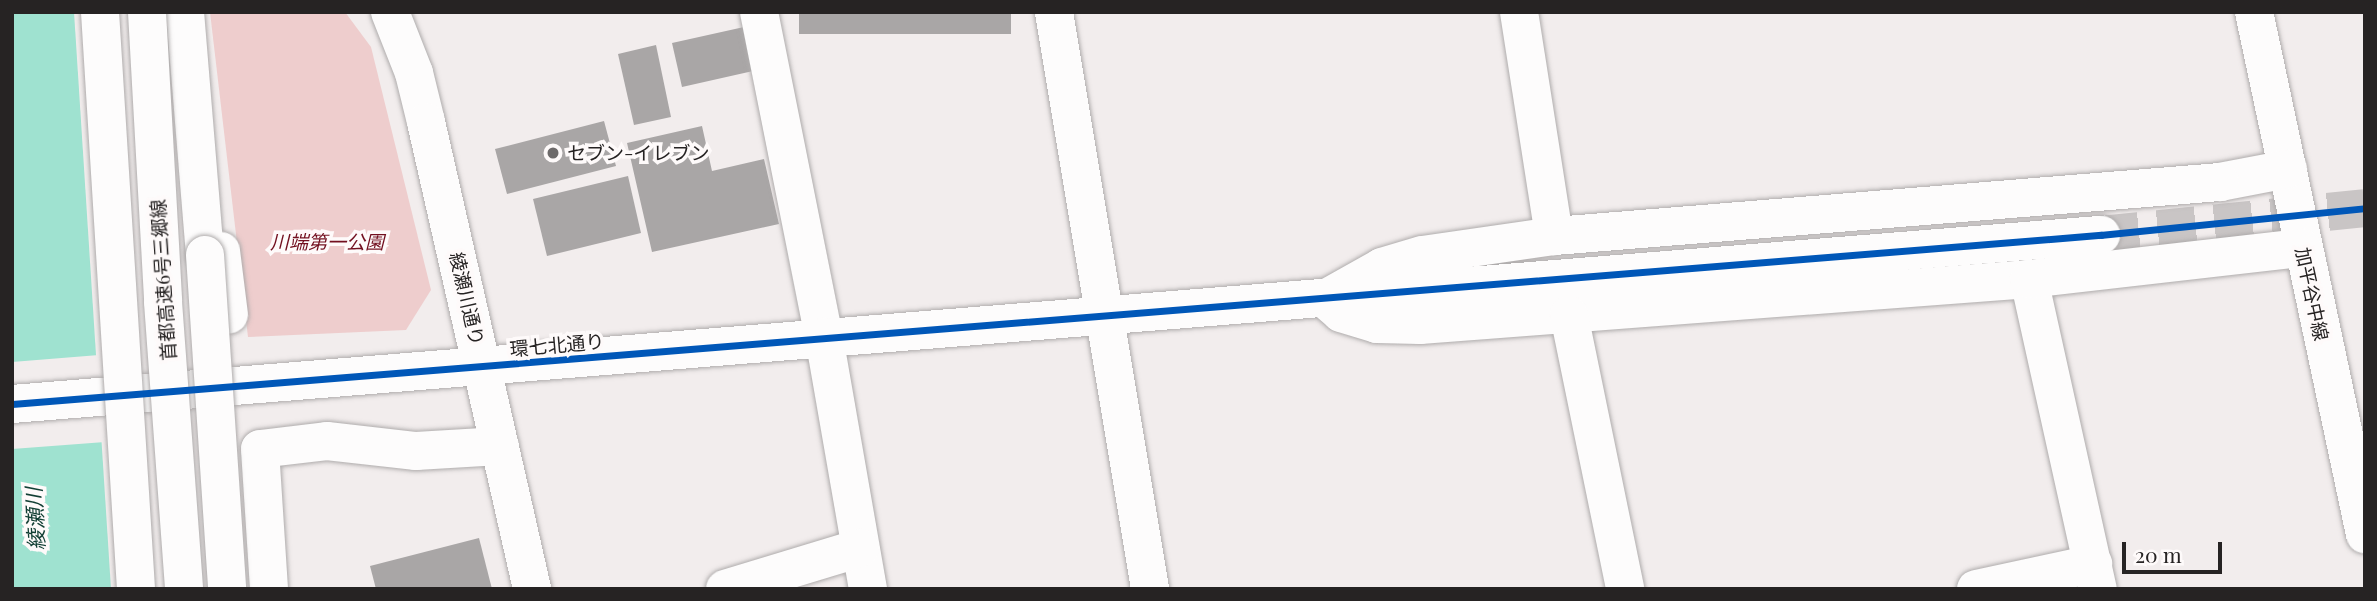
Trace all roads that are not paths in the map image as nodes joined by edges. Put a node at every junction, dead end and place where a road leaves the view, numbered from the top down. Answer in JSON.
{"nodes":[{"id":1,"x":100,"y":12,"type":"edge"},
{"id":2,"x":147,"y":12,"type":"edge"},
{"id":3,"x":186,"y":12,"type":"edge"},
{"id":4,"x":195,"y":12,"type":"edge"},
{"id":5,"x":390,"y":12,"type":"edge"},
{"id":6,"x":759,"y":12,"type":"edge"},
{"id":7,"x":1054,"y":12,"type":"edge"},
{"id":8,"x":1519,"y":12,"type":"edge"},
{"id":9,"x":2254,"y":12,"type":"edge"},
{"id":10,"x":2288,"y":170,"type":"junction"},
{"id":11,"x":2101,"y":235,"type":"tunnel mouth"},
{"id":12,"x":1554,"y":236,"type":"junction"},
{"id":13,"x":2302,"y":248,"type":"junction"},
{"id":14,"x":2029,"y":279,"type":"junction"},
{"id":15,"x":1325,"y":299,"type":"junction"},
{"id":16,"x":229,"y":315,"type":"dead end"},
{"id":17,"x":1569,"y":315,"type":"junction"},
{"id":18,"x":1104,"y":317,"type":"junction"},
{"id":19,"x":824,"y":337,"type":"junction"},
{"id":20,"x":482,"y":367,"type":"junction"},
{"id":21,"x":12,"y":404,"type":"edge"},
{"id":22,"x":499,"y":446,"type":"junction"},
{"id":23,"x":2365,"y":534,"type":"edge"},
{"id":24,"x":860,"y":548,"type":"junction"},
{"id":25,"x":2096,"y":576,"type":"edge"},
{"id":26,"x":136,"y":589,"type":"edge"},
{"id":27,"x":184,"y":589,"type":"edge"},
{"id":28,"x":227,"y":589,"type":"edge"},
{"id":29,"x":268,"y":589,"type":"edge"},
{"id":30,"x":532,"y":589,"type":"edge"},
{"id":31,"x":725,"y":589,"type":"edge"},
{"id":32,"x":868,"y":589,"type":"edge"},
{"id":33,"x":1150,"y":589,"type":"edge"},
{"id":34,"x":1625,"y":589,"type":"edge"},
{"id":35,"x":1976,"y":589,"type":"edge"}],
"edges":[{"from":1,"to":26,"type":"main road","bridge":true},
{"from":2,"to":27,"type":"main road","name":"首都高速6号三郷線","bridge":true},
{"from":3,"to":28,"type":"main road","bridge":true},
{"from":4,"to":16,"type":"main road"},
{"from":5,"to":20,"type":"main road","name":"綾瀬川通り"},
{"from":6,"to":19,"type":"main road"},
{"from":7,"to":18,"type":"main road"},
{"from":8,"to":12,"type":"main road"},
{"from":9,"to":10,"type":"main road","name":"加平谷中線"},
{"from":10,"to":12,"type":"main road"},
{"from":10,"to":13,"type":"main road","name":"加平谷中線"},
{"from":11,"to":15,"type":"main road","name":"環七北通り"},
{"from":12,"to":15,"type":"main road"},
{"from":13,"to":14,"type":"main road"},
{"from":13,"to":23,"type":"main road","name":"加平谷中線"},
{"from":14,"to":17,"type":"main road"},
{"from":14,"to":25,"type":"main road"},
{"from":15,"to":17,"type":"main road"},
{"from":15,"to":18,"type":"main road","name":"環七北通り"},
{"from":17,"to":34,"type":"main road"},
{"from":18,"to":19,"type":"main road","name":"環七北通り"},
{"from":18,"to":33,"type":"main road"},
{"from":19,"to":20,"type":"main road","name":"環七北通り"},
{"from":19,"to":24,"type":"main road"},
{"from":20,"to":21,"type":"main road","name":"環七北通り","bridge":true},
{"from":20,"to":22,"type":"main road","name":"綾瀬川通り"},
{"from":22,"to":29,"type":"main road"},
{"from":22,"to":30,"type":"main road","name":"綾瀬川通り"},
{"from":24,"to":31,"type":"main road"},
{"from":24,"to":32,"type":"main road"},
{"from":25,"to":35,"type":"main road"}]}
